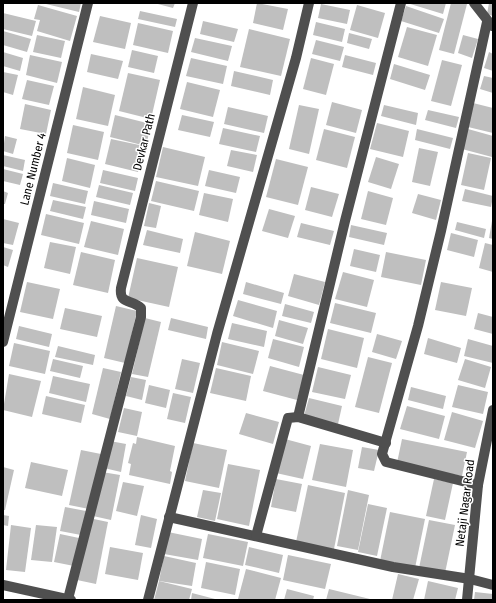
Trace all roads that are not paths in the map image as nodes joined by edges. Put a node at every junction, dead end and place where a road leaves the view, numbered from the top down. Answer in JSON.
{"nodes":[{"id":1,"x":88,"y":3,"type":"edge"},
{"id":2,"x":193,"y":3,"type":"edge"},
{"id":3,"x":309,"y":3,"type":"edge"},
{"id":4,"x":402,"y":3,"type":"edge"},
{"id":5,"x":474,"y":3,"type":"edge"},
{"id":6,"x":490,"y":24,"type":"edge"},
{"id":7,"x":3,"y":342,"type":"edge"},
{"id":8,"x":493,"y":410,"type":"edge"},
{"id":9,"x":298,"y":417,"type":"junction"},
{"id":10,"x":386,"y":443,"type":"junction"},
{"id":11,"x":478,"y":485,"type":"junction"},
{"id":12,"x":169,"y":518,"type":"junction"},
{"id":13,"x":256,"y":536,"type":"junction"},
{"id":14,"x":470,"y":579,"type":"junction"},
{"id":15,"x":3,"y":585,"type":"edge"},
{"id":16,"x":493,"y":585,"type":"edge"},
{"id":17,"x":33,"y":596,"type":"edge"},
{"id":18,"x":69,"y":600,"type":"edge"},
{"id":19,"x":148,"y":600,"type":"edge"},
{"id":20,"x":467,"y":600,"type":"edge"}],
"edges":[{"from":1,"to":7,"type":"street","name":"Lane Number 4"},
{"from":2,"to":18,"type":"street","name":"Devkar Path"},
{"from":3,"to":12,"type":"street"},
{"from":4,"to":9,"type":"street"},
{"from":5,"to":6,"type":"street"},
{"from":6,"to":10,"type":"street"},
{"from":8,"to":11,"type":"street","name":"Netaji Nagar Road"},
{"from":9,"to":10,"type":"street"},
{"from":9,"to":13,"type":"street"},
{"from":10,"to":11,"type":"street"},
{"from":11,"to":14,"type":"street","name":"Netaji Nagar Road"},
{"from":12,"to":13,"type":"street"},
{"from":12,"to":19,"type":"street"},
{"from":13,"to":14,"type":"street"},
{"from":14,"to":16,"type":"street"},
{"from":14,"to":20,"type":"street","name":"Netaji Nagar Road"},
{"from":15,"to":17,"type":"street"},
{"from":17,"to":18,"type":"street"}]}
